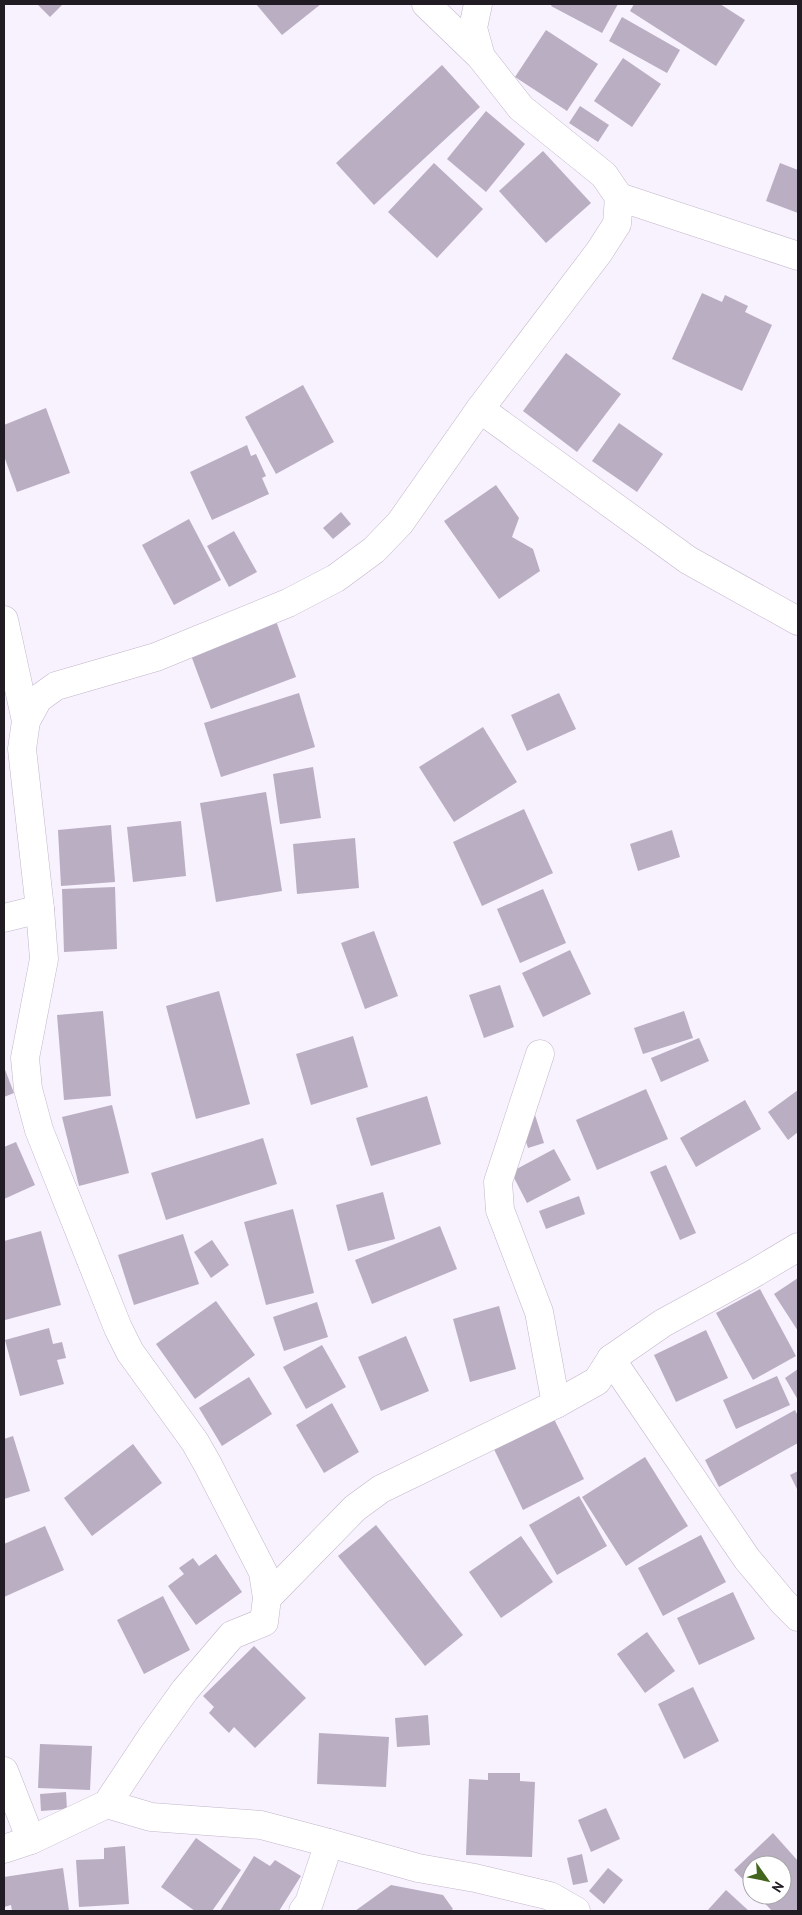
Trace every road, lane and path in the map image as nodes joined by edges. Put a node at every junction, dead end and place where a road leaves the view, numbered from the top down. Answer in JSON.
{"nodes":[{"id":1,"x":426,"y":4,"type":"edge"},
{"id":2,"x":478,"y":4,"type":"edge"},
{"id":3,"x":481,"y":58,"type":"junction"},
{"id":4,"x":619,"y":197,"type":"junction"},
{"id":5,"x":798,"y":256,"type":"edge"},
{"id":6,"x":480,"y":409,"type":"junction"},
{"id":7,"x":4,"y":620,"type":"edge"},
{"id":8,"x":798,"y":621,"type":"edge"},
{"id":9,"x":26,"y":721,"type":"junction"},
{"id":10,"x":40,"y":909,"type":"junction"},
{"id":11,"x":4,"y":918,"type":"edge"},
{"id":12,"x":540,"y":1054,"type":"dead end"},
{"id":13,"x":798,"y":1246,"type":"edge"},
{"id":14,"x":611,"y":1359,"type":"junction"},
{"id":15,"x":556,"y":1404,"type":"junction"},
{"id":16,"x":267,"y":1598,"type":"junction"},
{"id":17,"x":798,"y":1617,"type":"edge"},
{"id":18,"x":4,"y":1771,"type":"edge"},
{"id":19,"x":106,"y":1804,"type":"junction"},
{"id":20,"x":31,"y":1840,"type":"junction"},
{"id":21,"x":329,"y":1843,"type":"junction"},
{"id":22,"x":4,"y":1849,"type":"edge"},
{"id":23,"x":303,"y":1911,"type":"edge"},
{"id":24,"x":575,"y":1911,"type":"edge"}],
"edges":[{"from":1,"to":3,"type":"street"},
{"from":2,"to":3,"type":"street"},
{"from":3,"to":4,"type":"street"},
{"from":4,"to":5,"type":"street"},
{"from":4,"to":6,"type":"street"},
{"from":6,"to":8,"type":"street"},
{"from":6,"to":9,"type":"street"},
{"from":7,"to":9,"type":"street"},
{"from":9,"to":10,"type":"street"},
{"from":10,"to":11,"type":"street"},
{"from":10,"to":16,"type":"street"},
{"from":12,"to":15,"type":"street"},
{"from":13,"to":14,"type":"street"},
{"from":14,"to":15,"type":"street"},
{"from":14,"to":17,"type":"street"},
{"from":15,"to":16,"type":"street"},
{"from":16,"to":19,"type":"street"},
{"from":18,"to":20,"type":"street"},
{"from":19,"to":20,"type":"street"},
{"from":19,"to":21,"type":"street"},
{"from":20,"to":22,"type":"street"},
{"from":21,"to":23,"type":"street"},
{"from":21,"to":24,"type":"street"}]}
